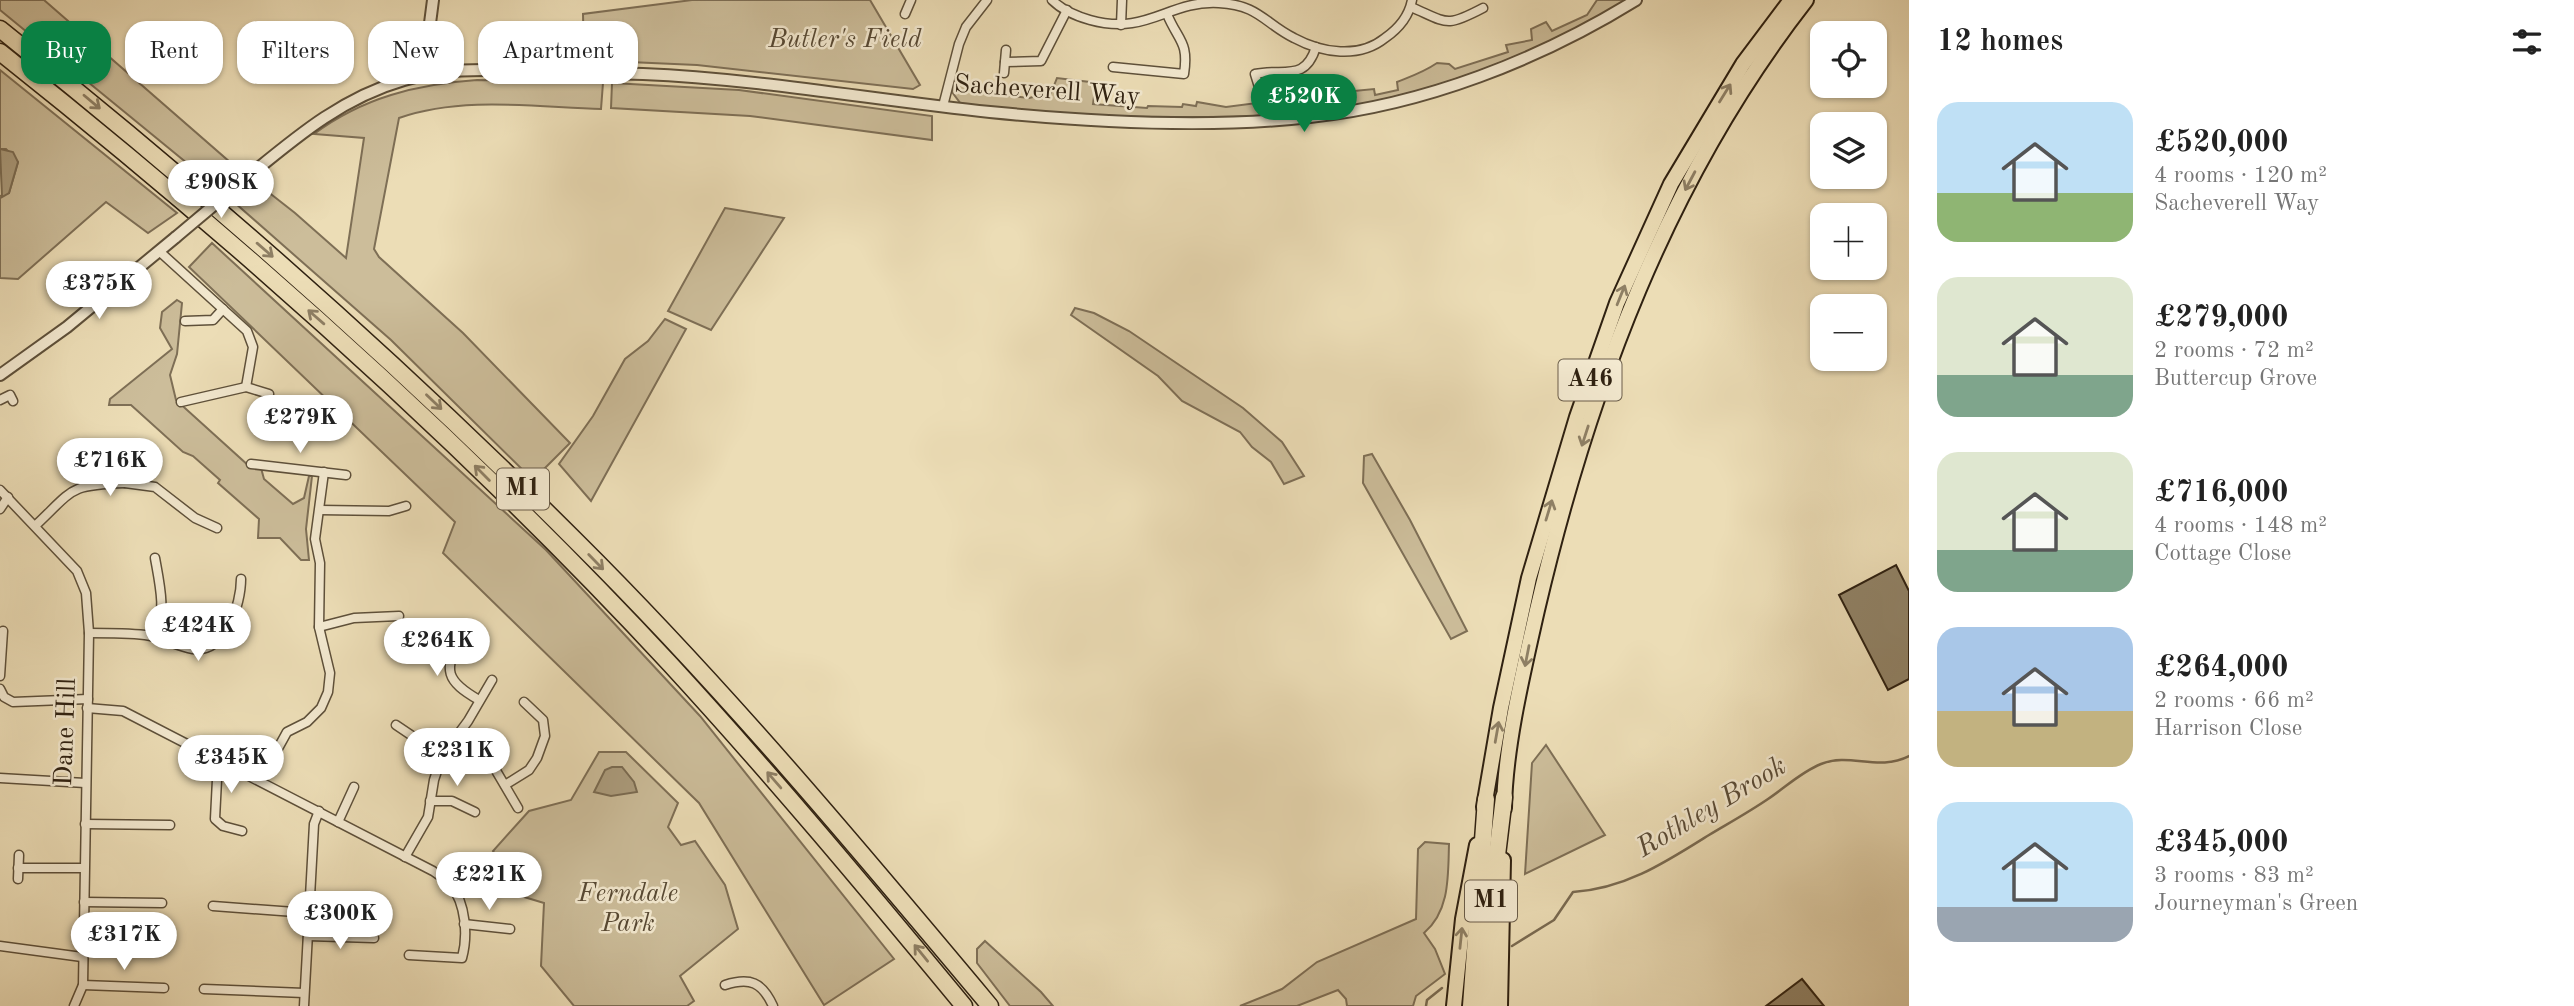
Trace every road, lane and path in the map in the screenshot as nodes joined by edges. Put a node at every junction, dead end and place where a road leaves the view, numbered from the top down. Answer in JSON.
{"nodes":[{"id":1,"x":433,"y":0,"type":"edge"},
{"id":2,"x":987,"y":0,"type":"edge"},
{"id":3,"x":1052,"y":0,"type":"edge"},
{"id":4,"x":1122,"y":0,"type":"edge"},
{"id":5,"x":1259,"y":0,"type":"edge"},
{"id":6,"x":1636,"y":0,"type":"edge"},
{"id":7,"x":1791,"y":0,"type":"edge"},
{"id":8,"x":1807,"y":0,"type":"edge"},
{"id":9,"x":911,"y":1,"type":"edge"},
{"id":10,"x":1468,"y":2,"type":"dead end"},
{"id":11,"x":1412,"y":3,"type":"edge"},
{"id":12,"x":921,"y":7,"type":"dead end"},
{"id":13,"x":1483,"y":8,"type":"dead end"},
{"id":14,"x":1066,"y":10,"type":"junction"},
{"id":15,"x":1254,"y":11,"type":"junction"},
{"id":16,"x":1474,"y":13,"type":"junction"},
{"id":17,"x":905,"y":14,"type":"dead end"},
{"id":18,"x":1167,"y":14,"type":"junction"},
{"id":19,"x":430,"y":21,"type":"edge"},
{"id":20,"x":1121,"y":25,"type":"junction"},
{"id":21,"x":0,"y":29,"type":"edge"},
{"id":22,"x":1316,"y":47,"type":"junction"},
{"id":23,"x":1006,"y":50,"type":"dead end"},
{"id":24,"x":0,"y":52,"type":"edge"},
{"id":25,"x":1005,"y":62,"type":"junction"},
{"id":26,"x":1113,"y":67,"type":"dead end"},
{"id":27,"x":464,"y":70,"type":"edge"},
{"id":28,"x":1004,"y":73,"type":"dead end"},
{"id":29,"x":395,"y":84,"type":"edge"},
{"id":30,"x":1259,"y":90,"type":"dead end"},
{"id":31,"x":943,"y":106,"type":"junction"},
{"id":32,"x":159,"y":251,"type":"junction"},
{"id":33,"x":223,"y":309,"type":"junction"},
{"id":34,"x":185,"y":321,"type":"dead end"},
{"id":35,"x":0,"y":375,"type":"edge"},
{"id":36,"x":246,"y":387,"type":"junction"},
{"id":37,"x":269,"y":394,"type":"dead end"},
{"id":38,"x":0,"y":400,"type":"edge"},
{"id":39,"x":13,"y":401,"type":"dead end"},
{"id":40,"x":181,"y":402,"type":"dead end"},
{"id":41,"x":125,"y":444,"type":"dead end"},
{"id":42,"x":251,"y":464,"type":"dead end"},
{"id":43,"x":324,"y":472,"type":"junction"},
{"id":44,"x":346,"y":475,"type":"dead end"},
{"id":45,"x":125,"y":484,"type":"junction"},
{"id":46,"x":0,"y":490,"type":"edge"},
{"id":47,"x":8,"y":498,"type":"junction"},
{"id":48,"x":406,"y":506,"type":"dead end"},
{"id":49,"x":0,"y":509,"type":"edge"},
{"id":50,"x":320,"y":510,"type":"junction"},
{"id":51,"x":36,"y":525,"type":"junction"},
{"id":52,"x":217,"y":528,"type":"dead end"},
{"id":53,"x":155,"y":558,"type":"dead end"},
{"id":54,"x":241,"y":579,"type":"dead end"},
{"id":55,"x":399,"y":616,"type":"dead end"},
{"id":56,"x":319,"y":627,"type":"junction"},
{"id":57,"x":3,"y":631,"type":"dead end"},
{"id":58,"x":89,"y":633,"type":"junction"},
{"id":59,"x":460,"y":636,"type":"dead end"},
{"id":60,"x":156,"y":638,"type":"junction"},
{"id":61,"x":0,"y":676,"type":"edge"},
{"id":62,"x":492,"y":680,"type":"dead end"},
{"id":63,"x":0,"y":690,"type":"edge"},
{"id":64,"x":479,"y":700,"type":"junction"},
{"id":65,"x":524,"y":702,"type":"dead end"},
{"id":66,"x":88,"y":704,"type":"junction"},
{"id":67,"x":396,"y":726,"type":"dead end"},
{"id":68,"x":459,"y":735,"type":"junction"},
{"id":69,"x":442,"y":756,"type":"junction"},
{"id":70,"x":218,"y":760,"type":"junction"},
{"id":71,"x":0,"y":778,"type":"edge"},
{"id":72,"x":260,"y":781,"type":"junction"},
{"id":73,"x":85,"y":783,"type":"junction"},
{"id":74,"x":505,"y":785,"type":"junction"},
{"id":75,"x":354,"y":786,"type":"dead end"},
{"id":76,"x":1504,"y":797,"type":"junction"},
{"id":77,"x":1486,"y":799,"type":"junction"},
{"id":78,"x":430,"y":801,"type":"junction"},
{"id":79,"x":518,"y":808,"type":"dead end"},
{"id":80,"x":318,"y":811,"type":"junction"},
{"id":81,"x":475,"y":812,"type":"dead end"},
{"id":82,"x":338,"y":822,"type":"junction"},
{"id":83,"x":85,"y":824,"type":"junction"},
{"id":84,"x":170,"y":825,"type":"dead end"},
{"id":85,"x":242,"y":831,"type":"dead end"},
{"id":86,"x":19,"y":855,"type":"dead end"},
{"id":87,"x":405,"y":856,"type":"junction"},
{"id":88,"x":18,"y":868,"type":"junction"},
{"id":89,"x":83,"y":868,"type":"junction"},
{"id":90,"x":18,"y":879,"type":"dead end"},
{"id":91,"x":84,"y":902,"type":"junction"},
{"id":92,"x":162,"y":903,"type":"dead end"},
{"id":93,"x":213,"y":906,"type":"dead end"},
{"id":94,"x":308,"y":913,"type":"junction"},
{"id":95,"x":464,"y":924,"type":"junction"},
{"id":96,"x":510,"y":929,"type":"dead end"},
{"id":97,"x":308,"y":936,"type":"junction"},
{"id":98,"x":374,"y":938,"type":"dead end"},
{"id":99,"x":0,"y":946,"type":"edge"},
{"id":100,"x":409,"y":956,"type":"dead end"},
{"id":101,"x":82,"y":957,"type":"junction"},
{"id":102,"x":83,"y":985,"type":"junction"},
{"id":103,"x":725,"y":985,"type":"dead end"},
{"id":104,"x":164,"y":988,"type":"dead end"},
{"id":105,"x":204,"y":989,"type":"dead end"},
{"id":106,"x":304,"y":993,"type":"junction"},
{"id":107,"x":74,"y":1006,"type":"edge"},
{"id":108,"x":304,"y":1006,"type":"edge"},
{"id":109,"x":773,"y":1006,"type":"edge"},
{"id":110,"x":964,"y":1006,"type":"edge"},
{"id":111,"x":990,"y":1006,"type":"edge"},
{"id":112,"x":1454,"y":1006,"type":"edge"},
{"id":113,"x":1471,"y":1006,"type":"edge"},
{"id":114,"x":1486,"y":1006,"type":"edge"},
{"id":115,"x":1500,"y":1006,"type":"edge"}],
"edges":[{"from":1,"to":19,"type":"street"},
{"from":2,"to":31,"type":"street"},
{"from":3,"to":14,"type":"street"},
{"from":4,"to":20,"type":"street"},
{"from":5,"to":15,"type":"street"},
{"from":6,"to":31,"type":"street","name":"Sacheverell Way"},
{"from":77,"to":7,"type":"highway","number":"A46","one_way":true},
{"from":8,"to":76,"type":"highway","number":"A46","one_way":true},
{"from":9,"to":12,"type":"street"},
{"from":9,"to":17,"type":"street"},
{"from":10,"to":16,"type":"street"},
{"from":11,"to":16,"type":"street"},
{"from":11,"to":22,"type":"street"},
{"from":13,"to":16,"type":"street"},
{"from":14,"to":20,"type":"street"},
{"from":14,"to":25,"type":"street"},
{"from":15,"to":18,"type":"street"},
{"from":15,"to":22,"type":"street"},
{"from":18,"to":20,"type":"street"},
{"from":18,"to":26,"type":"street"},
{"from":21,"to":111,"type":"highway","number":"M1","one_way":true},
{"from":22,"to":30,"type":"street"},
{"from":23,"to":25,"type":"street"},
{"from":110,"to":24,"type":"highway","number":"M1","one_way":true},
{"from":25,"to":28,"type":"street"},
{"from":27,"to":31,"type":"street","name":"Sacheverell Way"},
{"from":29,"to":32,"type":"street","name":"Sacheverell Way","bridge":true},
{"from":32,"to":33,"type":"street"},
{"from":32,"to":35,"type":"street","name":"Sacheverell Way"},
{"from":33,"to":34,"type":"street"},
{"from":33,"to":36,"type":"street"},
{"from":36,"to":37,"type":"street"},
{"from":36,"to":40,"type":"street"},
{"from":38,"to":39,"type":"street"},
{"from":41,"to":45,"type":"street"},
{"from":42,"to":43,"type":"street"},
{"from":43,"to":44,"type":"street"},
{"from":43,"to":50,"type":"street"},
{"from":45,"to":51,"type":"street"},
{"from":45,"to":52,"type":"street"},
{"from":46,"to":47,"type":"street","name":"Dane Hill"},
{"from":47,"to":49,"type":"street"},
{"from":47,"to":51,"type":"street","name":"Dane Hill"},
{"from":48,"to":50,"type":"street"},
{"from":50,"to":56,"type":"street"},
{"from":51,"to":58,"type":"street","name":"Dane Hill"},
{"from":53,"to":60,"type":"street"},
{"from":54,"to":60,"type":"street"},
{"from":55,"to":56,"type":"street"},
{"from":56,"to":72,"type":"street"},
{"from":57,"to":61,"type":"street"},
{"from":58,"to":60,"type":"street"},
{"from":58,"to":66,"type":"street","name":"Dane Hill"},
{"from":59,"to":64,"type":"street"},
{"from":62,"to":64,"type":"street"},
{"from":63,"to":66,"type":"street"},
{"from":64,"to":68,"type":"street"},
{"from":65,"to":74,"type":"street"},
{"from":66,"to":70,"type":"street"},
{"from":66,"to":73,"type":"street","name":"Dane Hill"},
{"from":67,"to":69,"type":"street"},
{"from":68,"to":69,"type":"street"},
{"from":68,"to":74,"type":"street"},
{"from":69,"to":78,"type":"street"},
{"from":70,"to":72,"type":"street"},
{"from":70,"to":85,"type":"street"},
{"from":71,"to":73,"type":"street"},
{"from":72,"to":80,"type":"street"},
{"from":73,"to":83,"type":"street","name":"Dane Hill"},
{"from":74,"to":79,"type":"street"},
{"from":75,"to":82,"type":"street"},
{"from":76,"to":114,"type":"highway","number":"M1"},
{"from":76,"to":115,"type":"highway"},
{"from":112,"to":77,"type":"highway","one_way":true},
{"from":77,"to":113,"type":"highway","number":"M1"},
{"from":78,"to":81,"type":"street"},
{"from":78,"to":87,"type":"street"},
{"from":80,"to":82,"type":"street"},
{"from":80,"to":94,"type":"street"},
{"from":82,"to":87,"type":"street"},
{"from":83,"to":84,"type":"street"},
{"from":83,"to":89,"type":"street","name":"Dane Hill"},
{"from":86,"to":88,"type":"street"},
{"from":87,"to":95,"type":"street"},
{"from":88,"to":89,"type":"street"},
{"from":88,"to":90,"type":"street"},
{"from":89,"to":91,"type":"street","name":"Dane Hill"},
{"from":91,"to":92,"type":"street"},
{"from":91,"to":101,"type":"street","name":"Dane Hill"},
{"from":93,"to":94,"type":"street"},
{"from":94,"to":97,"type":"street"},
{"from":95,"to":96,"type":"street"},
{"from":95,"to":100,"type":"street"},
{"from":97,"to":98,"type":"street"},
{"from":97,"to":106,"type":"street"},
{"from":99,"to":101,"type":"street"},
{"from":101,"to":102,"type":"street","name":"Dane Hill"},
{"from":102,"to":104,"type":"street"},
{"from":102,"to":107,"type":"street","name":"Dane Hill"},
{"from":103,"to":109,"type":"street"},
{"from":105,"to":106,"type":"street"},
{"from":106,"to":108,"type":"street"}]}
